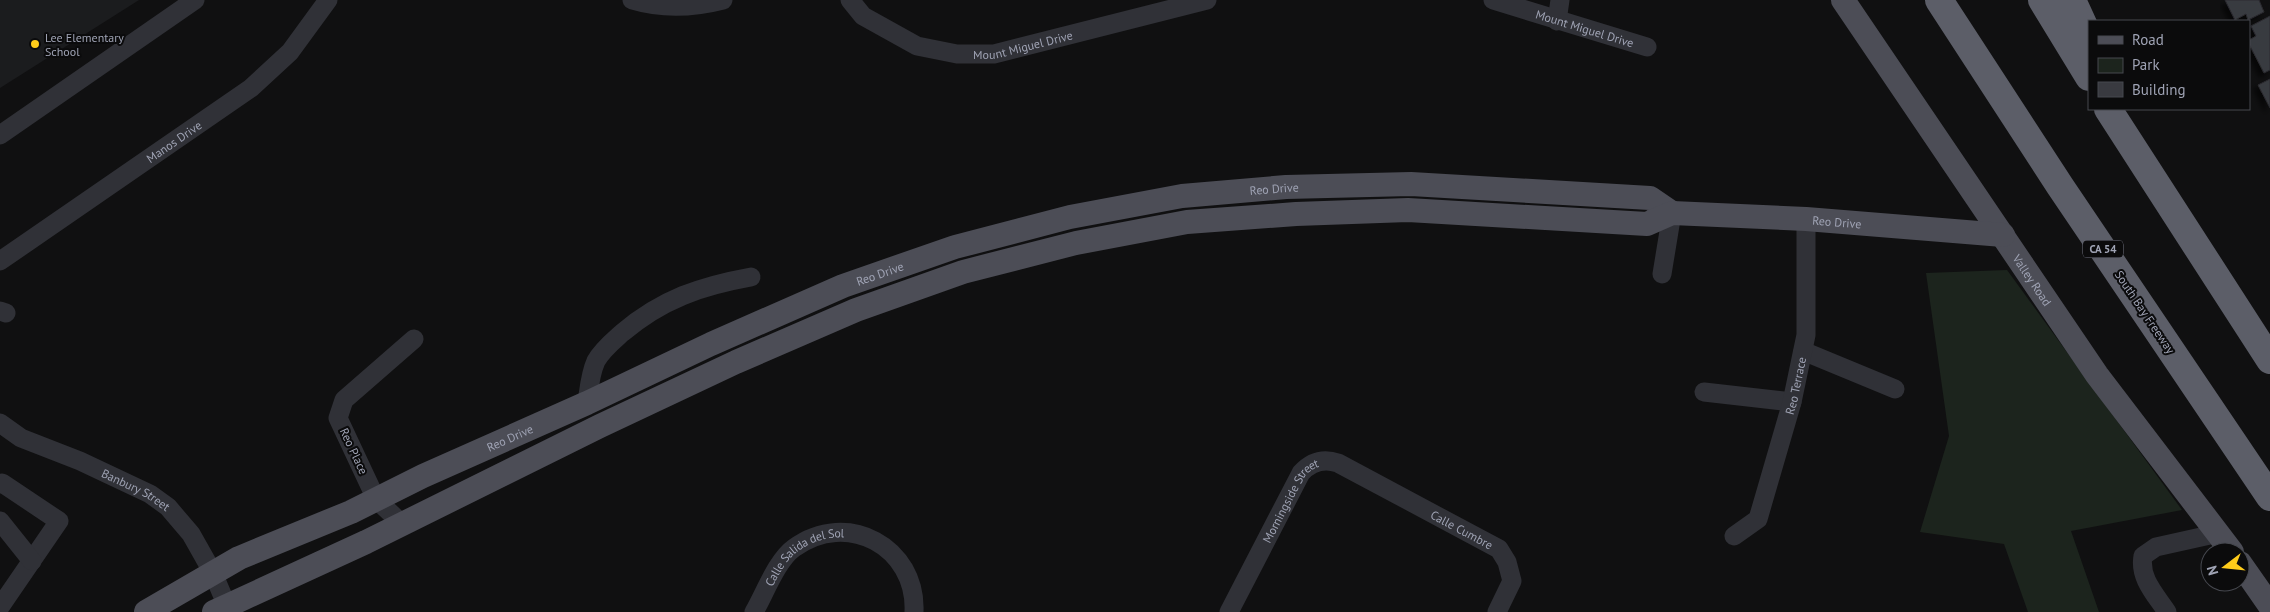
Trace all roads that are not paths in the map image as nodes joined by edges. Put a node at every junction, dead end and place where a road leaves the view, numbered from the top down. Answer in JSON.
{"nodes":[{"id":1,"x":196,"y":0,"type":"edge"},
{"id":2,"x":632,"y":0,"type":"edge"},
{"id":3,"x":723,"y":0,"type":"edge"},
{"id":4,"x":850,"y":0,"type":"edge"},
{"id":5,"x":1207,"y":0,"type":"edge"},
{"id":6,"x":1494,"y":0,"type":"edge"},
{"id":7,"x":1560,"y":0,"type":"edge"},
{"id":8,"x":1843,"y":0,"type":"edge"},
{"id":9,"x":1926,"y":0,"type":"edge"},
{"id":10,"x":1939,"y":0,"type":"edge"},
{"id":11,"x":2042,"y":0,"type":"edge"},
{"id":12,"x":2072,"y":0,"type":"edge"},
{"id":13,"x":321,"y":2,"type":"edge"},
{"id":14,"x":1557,"y":21,"type":"junction"},
{"id":15,"x":2088,"y":35,"type":"edge"},
{"id":16,"x":1647,"y":47,"type":"dead end"},
{"id":17,"x":2088,"y":75,"type":"edge"},
{"id":18,"x":2109,"y":110,"type":"edge"},
{"id":19,"x":2120,"y":110,"type":"edge"},
{"id":20,"x":0,"y":135,"type":"edge"},
{"id":21,"x":2150,"y":177,"type":"junction"},
{"id":22,"x":2060,"y":186,"type":"junction"},
{"id":23,"x":1672,"y":214,"type":"junction"},
{"id":24,"x":1806,"y":219,"type":"junction"},
{"id":25,"x":2003,"y":235,"type":"junction"},
{"id":26,"x":0,"y":261,"type":"edge"},
{"id":27,"x":1662,"y":274,"type":"dead end"},
{"id":28,"x":751,"y":277,"type":"dead end"},
{"id":29,"x":414,"y":339,"type":"dead end"},
{"id":30,"x":1803,"y":351,"type":"junction"},
{"id":31,"x":2270,"y":360,"type":"edge"},
{"id":32,"x":1895,"y":388,"type":"dead end"},
{"id":33,"x":1704,"y":392,"type":"dead end"},
{"id":34,"x":587,"y":402,"type":"junction"},
{"id":35,"x":1792,"y":402,"type":"junction"},
{"id":36,"x":0,"y":423,"type":"edge"},
{"id":37,"x":0,"y":484,"type":"edge"},
{"id":38,"x":2270,"y":497,"type":"edge"},
{"id":39,"x":376,"y":499,"type":"junction"},
{"id":40,"x":1415,"y":505,"type":"joint"},
{"id":41,"x":0,"y":521,"type":"edge"},
{"id":42,"x":402,"y":524,"type":"junction"},
{"id":43,"x":1734,"y":536,"type":"dead end"},
{"id":44,"x":2225,"y":542,"type":"edge"},
{"id":45,"x":2200,"y":544,"type":"edge"},
{"id":46,"x":32,"y":561,"type":"junction"},
{"id":47,"x":213,"y":573,"type":"junction"},
{"id":48,"x":2250,"y":577,"type":"edge"},
{"id":49,"x":2270,"y":606,"type":"edge"},
{"id":50,"x":0,"y":607,"type":"edge"},
{"id":51,"x":220,"y":609,"type":"edge"},
{"id":52,"x":146,"y":612,"type":"edge"},
{"id":53,"x":754,"y":612,"type":"edge"},
{"id":54,"x":914,"y":612,"type":"edge"},
{"id":55,"x":1229,"y":612,"type":"edge"},
{"id":56,"x":1497,"y":612,"type":"edge"},
{"id":57,"x":2167,"y":612,"type":"edge"}],
"edges":[{"from":1,"to":20,"type":"street"},
{"from":2,"to":3,"type":"street"},
{"from":4,"to":5,"type":"street","name":"Mount Miguel Drive"},
{"from":6,"to":14,"type":"street","name":"Mount Miguel Drive"},
{"from":7,"to":14,"type":"street"},
{"from":8,"to":25,"type":"main road","name":"Valley Road"},
{"from":9,"to":22,"type":"highway"},
{"from":10,"to":22,"type":"highway","name":"South Bay Freeway","number":"CA 54"},
{"from":11,"to":17,"type":"highway"},
{"from":12,"to":15,"type":"highway"},
{"from":13,"to":26,"type":"street","name":"Manos Drive"},
{"from":14,"to":16,"type":"street","name":"Mount Miguel Drive"},
{"from":18,"to":21,"type":"highway"},
{"from":19,"to":21,"type":"highway"},
{"from":21,"to":31,"type":"highway"},
{"from":22,"to":38,"type":"highway","name":"South Bay Freeway","number":"CA 54"},
{"from":23,"to":24,"type":"main road","name":"Reo Drive"},
{"from":23,"to":27,"type":"street"},
{"from":23,"to":34,"type":"main road","name":"Reo Drive"},
{"from":23,"to":42,"type":"main road","name":"Reo Drive"},
{"from":24,"to":25,"type":"main road","name":"Reo Drive"},
{"from":24,"to":30,"type":"street","name":"Reo Terrace"},
{"from":25,"to":44,"type":"main road","name":"Valley Road"},
{"from":28,"to":34,"type":"street"},
{"from":29,"to":39,"type":"street","name":"Reo Place"},
{"from":30,"to":32,"type":"street"},
{"from":30,"to":35,"type":"street","name":"Reo Terrace"},
{"from":33,"to":35,"type":"street"},
{"from":34,"to":39,"type":"main road","name":"Reo Drive"},
{"from":35,"to":43,"type":"street","name":"Reo Terrace"},
{"from":36,"to":47,"type":"street","name":"Banbury Street"},
{"from":37,"to":46,"type":"street"},
{"from":39,"to":42,"type":"street","name":"Reo Place"},
{"from":39,"to":47,"type":"main road","name":"Reo Drive"},
{"from":40,"to":55,"type":"street","name":"Morningside Street"},
{"from":40,"to":56,"type":"street","name":"Calle Cumbre"},
{"from":41,"to":46,"type":"street"},
{"from":42,"to":51,"type":"main road","name":"Reo Drive"},
{"from":45,"to":57,"type":"street"},
{"from":46,"to":50,"type":"street"},
{"from":47,"to":51,"type":"street","name":"Banbury Street"},
{"from":47,"to":52,"type":"main road","name":"Reo Drive"},
{"from":48,"to":49,"type":"main road"},
{"from":53,"to":54,"type":"street","name":"Calle Salida del Sol"}]}
